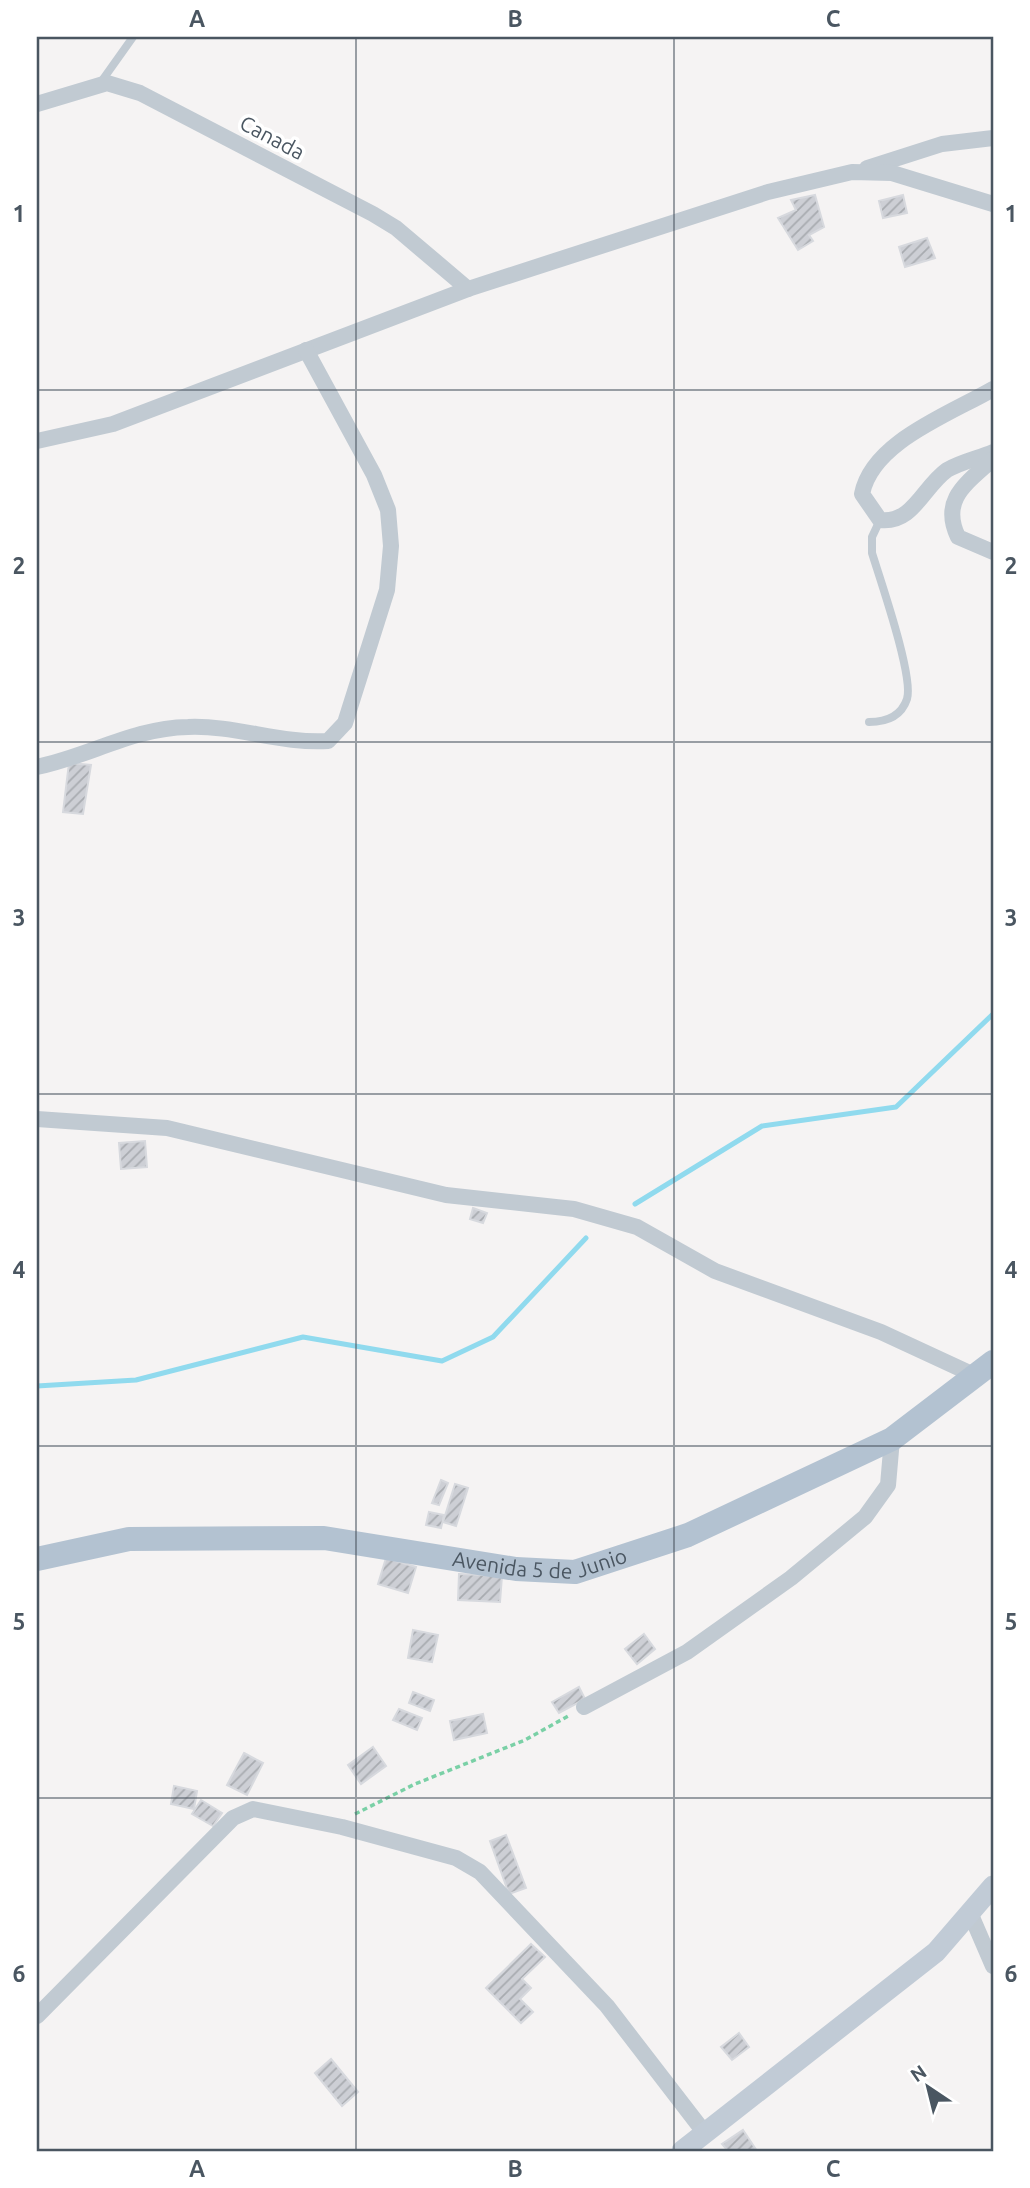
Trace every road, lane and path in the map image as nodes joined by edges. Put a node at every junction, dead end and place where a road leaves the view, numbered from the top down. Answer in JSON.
{"nodes":[{"id":1,"x":133,"y":37,"type":"edge"},
{"id":2,"x":99,"y":84,"type":"junction"},
{"id":3,"x":37,"y":104,"type":"edge"},
{"id":4,"x":993,"y":138,"type":"edge"},
{"id":5,"x":852,"y":172,"type":"junction"},
{"id":6,"x":993,"y":204,"type":"edge"},
{"id":7,"x":468,"y":289,"type":"junction"},
{"id":8,"x":306,"y":350,"type":"junction"},
{"id":9,"x":993,"y":389,"type":"edge"},
{"id":10,"x":37,"y":441,"type":"edge"},
{"id":11,"x":993,"y":452,"type":"edge"},
{"id":12,"x":993,"y":459,"type":"edge"},
{"id":13,"x":880,"y":520,"type":"junction"},
{"id":14,"x":993,"y":552,"type":"edge"},
{"id":15,"x":869,"y":722,"type":"dead end"},
{"id":16,"x":37,"y":767,"type":"edge"},
{"id":17,"x":37,"y":1119,"type":"edge"},
{"id":18,"x":985,"y":1369,"type":"edge"},
{"id":19,"x":892,"y":1439,"type":"junction"},
{"id":20,"x":37,"y":1559,"type":"edge"},
{"id":21,"x":584,"y":1707,"type":"joint"},
{"id":22,"x":342,"y":1827,"type":"junction"},
{"id":23,"x":993,"y":1886,"type":"edge"},
{"id":24,"x":971,"y":1915,"type":"junction"},
{"id":25,"x":993,"y":1966,"type":"edge"},
{"id":26,"x":37,"y":2016,"type":"edge"},
{"id":27,"x":704,"y":2132,"type":"junction"},
{"id":28,"x":682,"y":2151,"type":"edge"}],
"edges":[{"from":1,"to":2,"type":"lane"},
{"from":2,"to":3,"type":"street","name":"Canada"},
{"from":2,"to":7,"type":"street","name":"Canada"},
{"from":4,"to":5,"type":"street"},
{"from":5,"to":6,"type":"street"},
{"from":5,"to":7,"type":"street"},
{"from":7,"to":8,"type":"street"},
{"from":8,"to":10,"type":"street"},
{"from":8,"to":16,"type":"street"},
{"from":9,"to":13,"type":"street"},
{"from":11,"to":13,"type":"street"},
{"from":12,"to":14,"type":"street"},
{"from":13,"to":15,"type":"lane"},
{"from":17,"to":18,"type":"street"},
{"from":18,"to":19,"type":"main road","name":"Avenida 5 de Junio"},
{"from":19,"to":20,"type":"main road","name":"Avenida 5 de Junio"},
{"from":19,"to":21,"type":"street"},
{"from":21,"to":22,"type":"path"},
{"from":22,"to":26,"type":"street"},
{"from":22,"to":27,"type":"street"},
{"from":23,"to":24,"type":"street"},
{"from":24,"to":25,"type":"street"},
{"from":24,"to":27,"type":"street"},
{"from":27,"to":28,"type":"street"}]}
